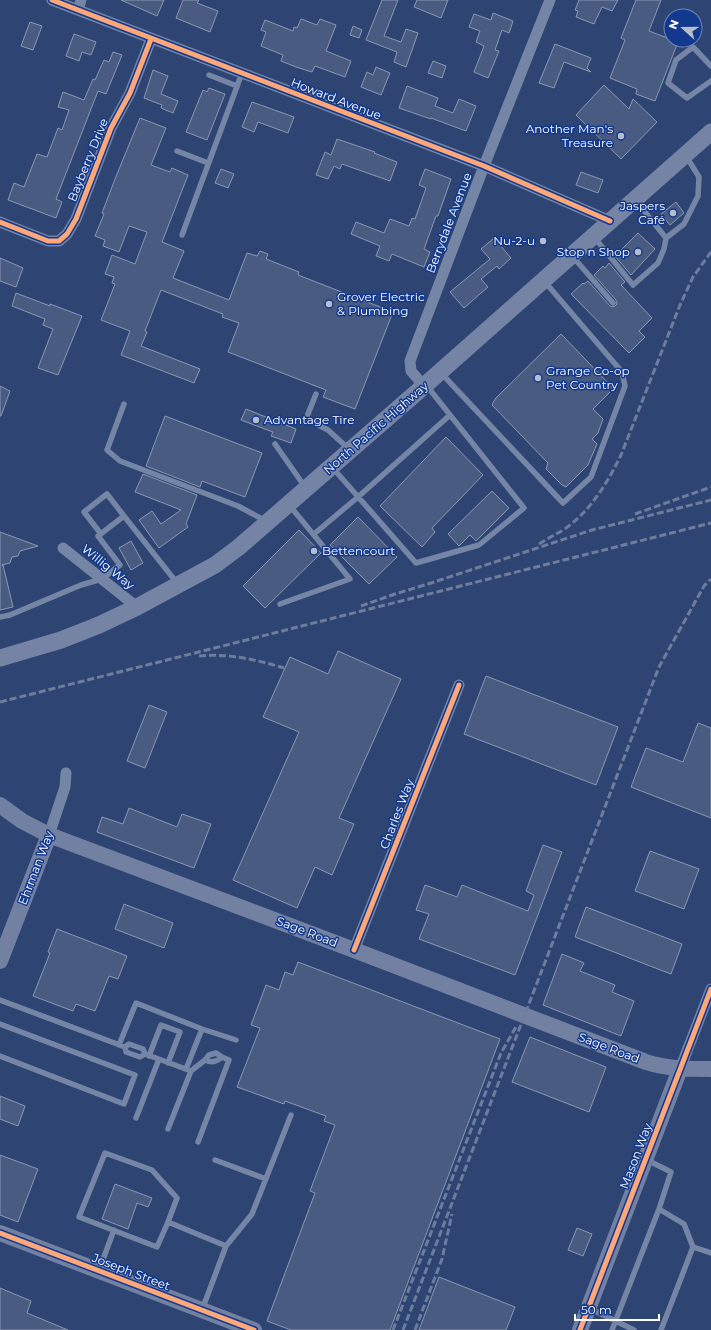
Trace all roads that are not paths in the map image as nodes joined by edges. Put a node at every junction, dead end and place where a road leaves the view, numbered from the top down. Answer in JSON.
{"nodes":[{"id":1,"x":52,"y":0,"type":"edge"},
{"id":2,"x":550,"y":0,"type":"edge"},
{"id":3,"x":79,"y":5,"type":"edge"},
{"id":4,"x":151,"y":39,"type":"junction"},
{"id":5,"x":711,"y":66,"type":"edge"},
{"id":6,"x":242,"y":73,"type":"junction"},
{"id":7,"x":209,"y":75,"type":"dead end"},
{"id":8,"x":711,"y":81,"type":"edge"},
{"id":9,"x":238,"y":86,"type":"junction"},
{"id":10,"x":711,"y":132,"type":"edge"},
{"id":11,"x":176,"y":151,"type":"dead end"},
{"id":12,"x":685,"y":155,"type":"junction"},
{"id":13,"x":208,"y":163,"type":"junction"},
{"id":14,"x":484,"y":166,"type":"junction"},
{"id":15,"x":635,"y":199,"type":"junction"},
{"id":16,"x":610,"y":221,"type":"junction"},
{"id":17,"x":0,"y":222,"type":"edge"},
{"id":18,"x":182,"y":235,"type":"dead end"},
{"id":19,"x":593,"y":236,"type":"junction"},
{"id":20,"x":666,"y":238,"type":"junction"},
{"id":21,"x":571,"y":256,"type":"junction"},
{"id":22,"x":543,"y":280,"type":"junction"},
{"id":23,"x":613,"y":303,"type":"dead end"},
{"id":24,"x":440,"y":372,"type":"junction"},
{"id":25,"x":425,"y":385,"type":"junction"},
{"id":26,"x":316,"y":394,"type":"dead end"},
{"id":27,"x":124,"y":404,"type":"dead end"},
{"id":28,"x":450,"y":415,"type":"junction"},
{"id":29,"x":275,"y":444,"type":"dead end"},
{"id":30,"x":351,"y":450,"type":"junction"},
{"id":31,"x":332,"y":467,"type":"junction"},
{"id":32,"x":307,"y":489,"type":"junction"},
{"id":33,"x":358,"y":497,"type":"junction"},
{"id":34,"x":289,"y":504,"type":"junction"},
{"id":35,"x":124,"y":516,"type":"junction"},
{"id":36,"x":268,"y":522,"type":"junction"},
{"id":37,"x":101,"y":534,"type":"junction"},
{"id":38,"x":314,"y":534,"type":"junction"},
{"id":39,"x":63,"y":548,"type":"dead end"},
{"id":40,"x":102,"y":579,"type":"junction"},
{"id":41,"x":178,"y":585,"type":"junction"},
{"id":42,"x":280,"y":604,"type":"dead end"},
{"id":43,"x":137,"y":607,"type":"junction"},
{"id":44,"x":0,"y":617,"type":"edge"},
{"id":45,"x":7,"y":656,"type":"edge"},
{"id":46,"x":0,"y":666,"type":"edge"},
{"id":47,"x":458,"y":685,"type":"dead end"},
{"id":48,"x":66,"y":773,"type":"dead end"},
{"id":49,"x":0,"y":805,"type":"edge"},
{"id":50,"x":49,"y":835,"type":"junction"},
{"id":51,"x":354,"y":950,"type":"junction"},
{"id":52,"x":0,"y":961,"type":"edge"},
{"id":53,"x":711,"y":989,"type":"edge"},
{"id":54,"x":0,"y":1000,"type":"edge"},
{"id":55,"x":0,"y":1024,"type":"edge"},
{"id":56,"x":202,"y":1029,"type":"junction"},
{"id":57,"x":236,"y":1040,"type":"dead end"},
{"id":58,"x":122,"y":1046,"type":"junction"},
{"id":59,"x":147,"y":1055,"type":"junction"},
{"id":60,"x":0,"y":1056,"type":"edge"},
{"id":61,"x":159,"y":1059,"type":"junction"},
{"id":62,"x":168,"y":1063,"type":"junction"},
{"id":63,"x":680,"y":1069,"type":"junction"},
{"id":64,"x":711,"y":1069,"type":"edge"},
{"id":65,"x":189,"y":1070,"type":"junction"},
{"id":66,"x":291,"y":1115,"type":"dead end"},
{"id":67,"x":136,"y":1118,"type":"dead end"},
{"id":68,"x":168,"y":1130,"type":"dead end"},
{"id":69,"x":198,"y":1142,"type":"dead end"},
{"id":70,"x":646,"y":1159,"type":"junction"},
{"id":71,"x":215,"y":1160,"type":"dead end"},
{"id":72,"x":266,"y":1179,"type":"junction"},
{"id":73,"x":659,"y":1209,"type":"junction"},
{"id":74,"x":168,"y":1222,"type":"junction"},
{"id":75,"x":114,"y":1230,"type":"junction"},
{"id":76,"x":0,"y":1233,"type":"edge"},
{"id":77,"x":226,"y":1246,"type":"junction"},
{"id":78,"x":693,"y":1247,"type":"junction"},
{"id":79,"x":711,"y":1253,"type":"edge"},
{"id":80,"x":98,"y":1270,"type":"junction"},
{"id":81,"x":588,"y":1307,"type":"junction"},
{"id":82,"x":202,"y":1310,"type":"junction"},
{"id":83,"x":616,"y":1321,"type":"junction"},
{"id":84,"x":254,"y":1330,"type":"edge"},
{"id":85,"x":580,"y":1330,"type":"edge"},
{"id":86,"x":612,"y":1330,"type":"edge"},
{"id":87,"x":634,"y":1330,"type":"edge"},
{"id":88,"x":661,"y":1330,"type":"edge"}],
"edges":[{"from":1,"to":3,"type":"street","name":"Howard Avenue"},
{"from":2,"to":14,"type":"street","name":"Berrydale Avenue"},
{"from":3,"to":4,"type":"street","name":"Howard Avenue"},
{"from":4,"to":6,"type":"street","name":"Howard Avenue"},
{"from":4,"to":17,"type":"street","name":"Bayberry Drive"},
{"from":5,"to":8,"type":"lane"},
{"from":6,"to":9,"type":"lane"},
{"from":6,"to":14,"type":"street","name":"Howard Avenue"},
{"from":7,"to":9,"type":"lane"},
{"from":9,"to":13,"type":"lane"},
{"from":10,"to":12,"type":"main road","name":"North Pacific Highway"},
{"from":11,"to":13,"type":"lane"},
{"from":12,"to":15,"type":"main road","name":"North Pacific Highway"},
{"from":12,"to":20,"type":"lane"},
{"from":13,"to":18,"type":"lane"},
{"from":14,"to":16,"type":"street","name":"Howard Avenue"},
{"from":14,"to":25,"type":"street","name":"Berrydale Avenue"},
{"from":15,"to":16,"type":"main road","name":"North Pacific Highway"},
{"from":15,"to":20,"type":"lane"},
{"from":16,"to":19,"type":"main road","name":"North Pacific Highway"},
{"from":19,"to":20,"type":"lane"},
{"from":19,"to":21,"type":"main road","name":"North Pacific Highway"},
{"from":21,"to":22,"type":"main road","name":"North Pacific Highway"},
{"from":21,"to":23,"type":"lane"},
{"from":22,"to":24,"type":"main road","name":"North Pacific Highway"},
{"from":22,"to":24,"type":"lane"},
{"from":24,"to":25,"type":"main road","name":"North Pacific Highway"},
{"from":25,"to":28,"type":"lane"},
{"from":25,"to":30,"type":"main road","name":"North Pacific Highway"},
{"from":26,"to":30,"type":"lane"},
{"from":27,"to":36,"type":"lane"},
{"from":28,"to":33,"type":"lane"},
{"from":28,"to":33,"type":"lane"},
{"from":29,"to":32,"type":"lane"},
{"from":30,"to":31,"type":"main road","name":"North Pacific Highway"},
{"from":31,"to":32,"type":"main road","name":"North Pacific Highway"},
{"from":31,"to":33,"type":"lane"},
{"from":32,"to":34,"type":"main road","name":"North Pacific Highway"},
{"from":33,"to":38,"type":"lane"},
{"from":34,"to":36,"type":"main road","name":"North Pacific Highway"},
{"from":34,"to":38,"type":"lane"},
{"from":35,"to":37,"type":"lane"},
{"from":35,"to":37,"type":"lane"},
{"from":35,"to":41,"type":"lane"},
{"from":36,"to":41,"type":"main road","name":"North Pacific Highway"},
{"from":37,"to":40,"type":"lane"},
{"from":38,"to":42,"type":"lane"},
{"from":39,"to":40,"type":"street","name":"Willig Way"},
{"from":40,"to":43,"type":"street","name":"Willig Way"},
{"from":40,"to":44,"type":"lane"},
{"from":41,"to":43,"type":"main road","name":"North Pacific Highway"},
{"from":43,"to":45,"type":"main road","name":"North Pacific Highway"},
{"from":45,"to":46,"type":"main road"},
{"from":47,"to":51,"type":"street","name":"Charles Way"},
{"from":48,"to":50,"type":"street","name":"Ehrman Way"},
{"from":49,"to":50,"type":"main road","name":"Sage Road"},
{"from":50,"to":51,"type":"main road","name":"Sage Road"},
{"from":50,"to":52,"type":"main road","name":"Ehrman Way"},
{"from":51,"to":63,"type":"main road","name":"Sage Road"},
{"from":53,"to":63,"type":"street","name":"Mason Way"},
{"from":54,"to":58,"type":"lane"},
{"from":55,"to":60,"type":"lane"},
{"from":56,"to":57,"type":"lane"},
{"from":56,"to":58,"type":"lane"},
{"from":56,"to":65,"type":"lane"},
{"from":58,"to":59,"type":"lane"},
{"from":59,"to":61,"type":"lane"},
{"from":59,"to":62,"type":"lane"},
{"from":61,"to":62,"type":"lane"},
{"from":61,"to":67,"type":"lane"},
{"from":62,"to":65,"type":"lane"},
{"from":63,"to":64,"type":"main road","name":"Sage Road"},
{"from":63,"to":70,"type":"main road","name":"Mason Way"},
{"from":65,"to":68,"type":"lane"},
{"from":65,"to":69,"type":"lane"},
{"from":66,"to":72,"type":"lane"},
{"from":70,"to":73,"type":"lane"},
{"from":70,"to":81,"type":"main road","name":"Mason Way"},
{"from":71,"to":72,"type":"lane"},
{"from":72,"to":77,"type":"lane"},
{"from":73,"to":78,"type":"lane"},
{"from":73,"to":83,"type":"lane"},
{"from":74,"to":75,"type":"lane"},
{"from":74,"to":75,"type":"lane"},
{"from":74,"to":77,"type":"lane"},
{"from":75,"to":80,"type":"lane"},
{"from":76,"to":80,"type":"main road","name":"Joseph Street"},
{"from":77,"to":82,"type":"lane"},
{"from":78,"to":79,"type":"lane"},
{"from":78,"to":88,"type":"lane"},
{"from":80,"to":82,"type":"main road","name":"Joseph Street"},
{"from":81,"to":83,"type":"lane"},
{"from":81,"to":85,"type":"main road","name":"Mason Way"},
{"from":82,"to":84,"type":"main road","name":"Joseph Street"},
{"from":83,"to":86,"type":"lane"},
{"from":83,"to":87,"type":"lane"}]}
